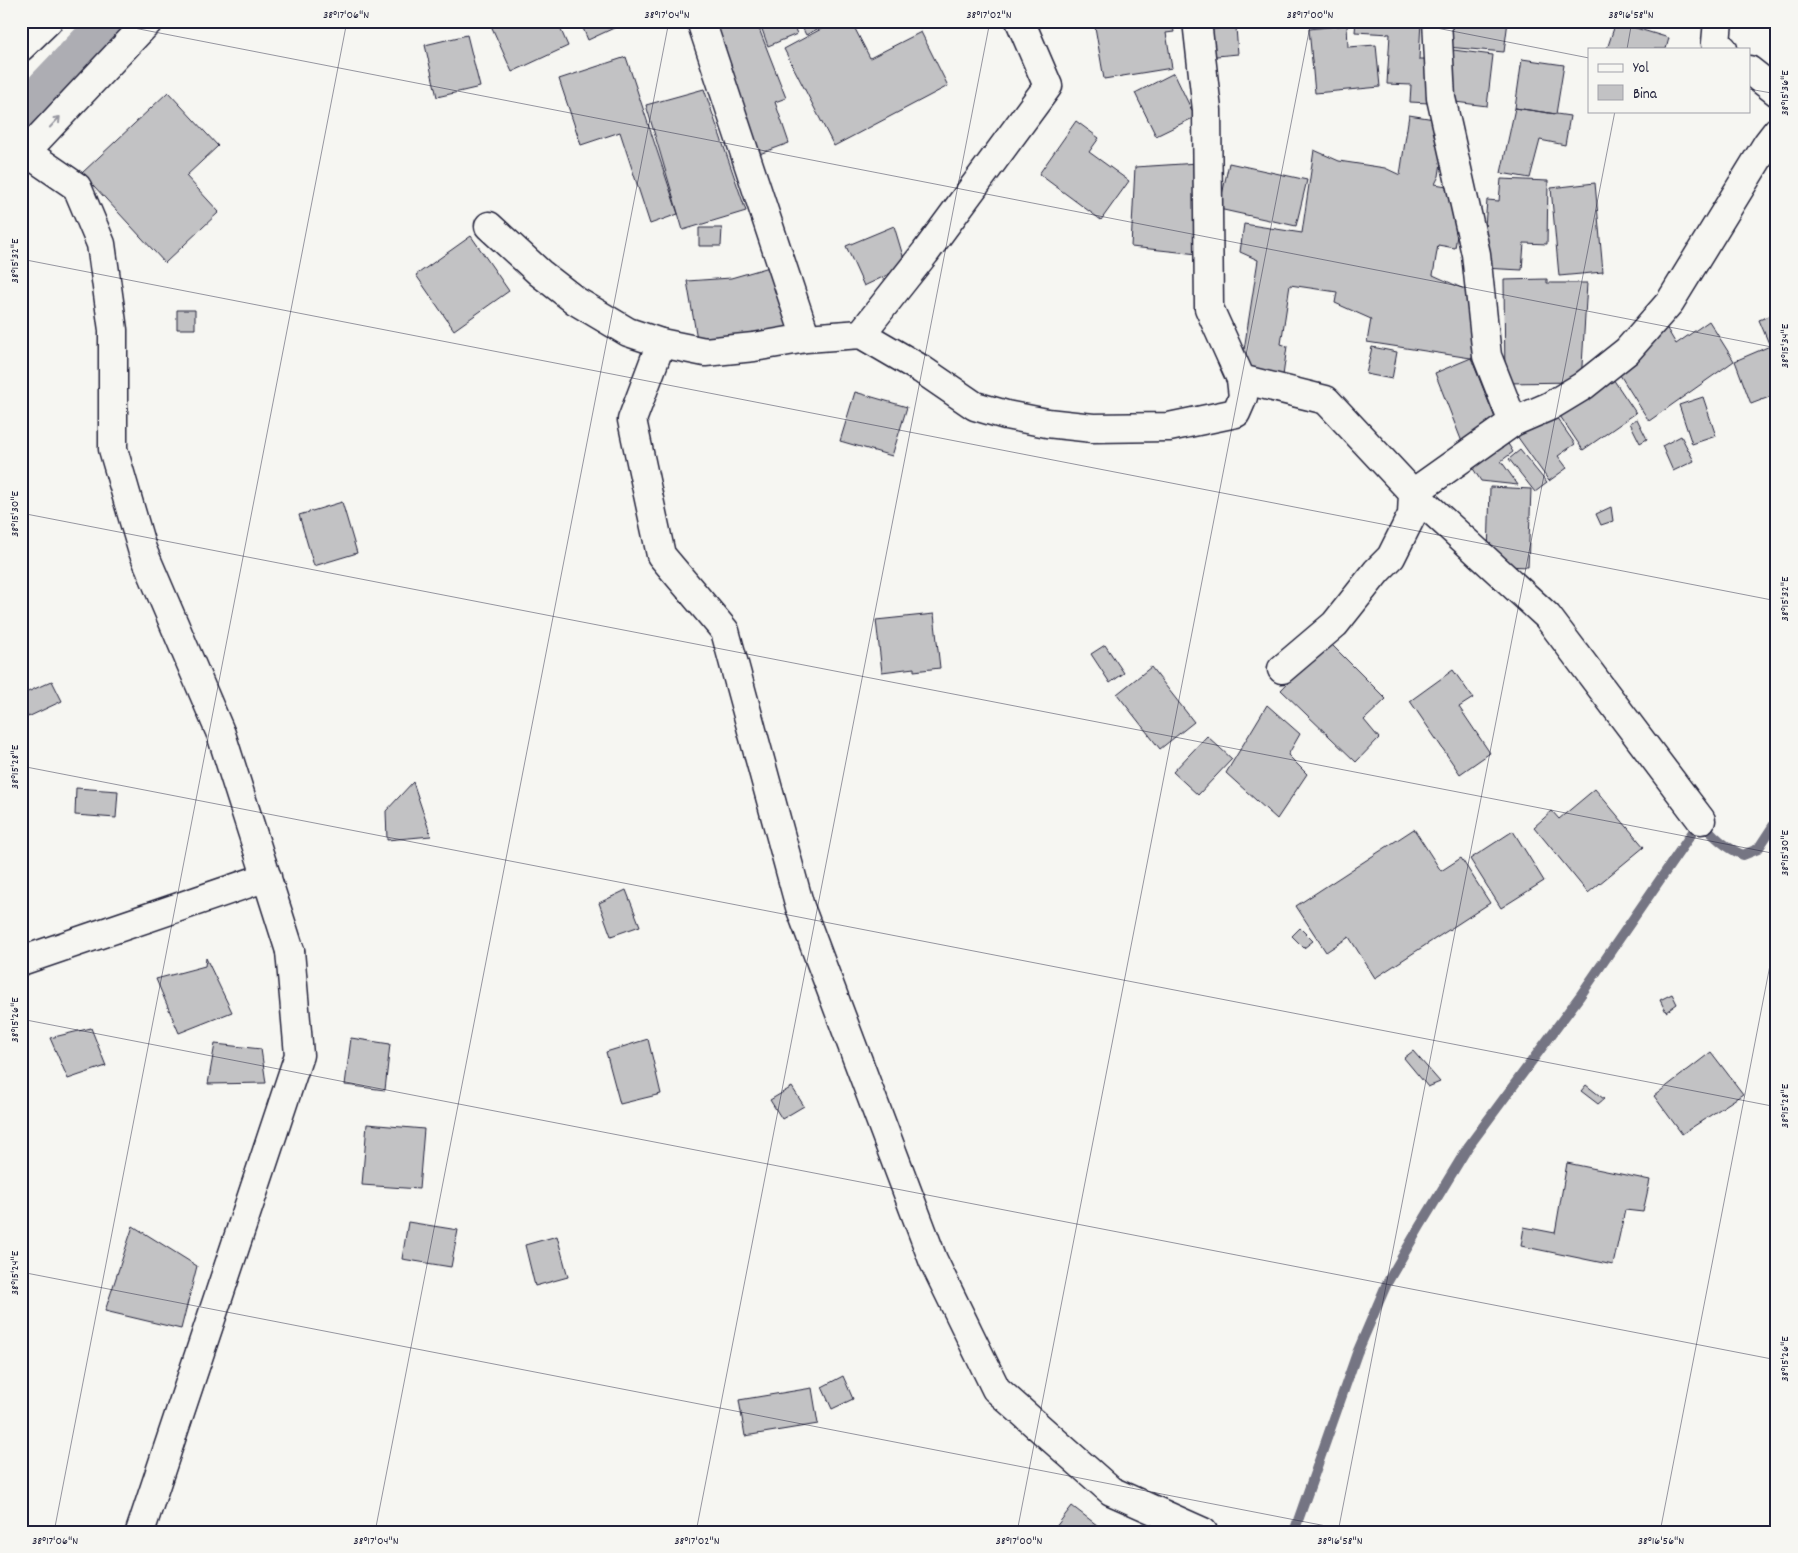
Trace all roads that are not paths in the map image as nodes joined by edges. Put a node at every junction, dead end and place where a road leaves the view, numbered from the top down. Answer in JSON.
{"nodes":[{"id":1,"x":48,"y":21,"type":"edge"},
{"id":2,"x":149,"y":21,"type":"edge"},
{"id":3,"x":701,"y":21,"type":"edge"},
{"id":4,"x":1020,"y":21,"type":"edge"},
{"id":5,"x":1197,"y":21,"type":"edge"},
{"id":6,"x":1437,"y":21,"type":"edge"},
{"id":7,"x":1718,"y":21,"type":"edge"},
{"id":8,"x":21,"y":47,"type":"edge"},
{"id":9,"x":1722,"y":48,"type":"edge"},
{"id":10,"x":1750,"y":71,"type":"edge"},
{"id":11,"x":1777,"y":92,"type":"edge"},
{"id":12,"x":1777,"y":131,"type":"edge"},
{"id":13,"x":24,"y":154,"type":"edge"},
{"id":14,"x":489,"y":226,"type":"dead end"},
{"id":15,"x":861,"y":334,"type":"junction"},
{"id":16,"x":806,"y":338,"type":"junction"},
{"id":17,"x":661,"y":343,"type":"junction"},
{"id":18,"x":1241,"y":379,"type":"junction"},
{"id":19,"x":1513,"y":422,"type":"junction"},
{"id":20,"x":1413,"y":493,"type":"junction"},
{"id":21,"x":1282,"y":669,"type":"dead end"},
{"id":22,"x":1700,"y":820,"type":"dead end"},
{"id":23,"x":267,"y":877,"type":"junction"},
{"id":24,"x":21,"y":961,"type":"edge"},
{"id":25,"x":140,"y":1532,"type":"edge"},
{"id":26,"x":1203,"y":1532,"type":"edge"}],
"edges":[{"from":1,"to":8,"type":"street"},
{"from":13,"to":2,"type":"street","one_way":true},
{"from":3,"to":16,"type":"street"},
{"from":4,"to":15,"type":"street"},
{"from":5,"to":18,"type":"street"},
{"from":6,"to":19,"type":"street"},
{"from":7,"to":9,"type":"street"},
{"from":10,"to":11,"type":"street"},
{"from":12,"to":19,"type":"street"},
{"from":13,"to":23,"type":"street"},
{"from":14,"to":17,"type":"street"},
{"from":15,"to":16,"type":"street"},
{"from":15,"to":18,"type":"street"},
{"from":16,"to":17,"type":"street"},
{"from":17,"to":26,"type":"street"},
{"from":18,"to":20,"type":"street"},
{"from":19,"to":20,"type":"street"},
{"from":20,"to":21,"type":"street"},
{"from":20,"to":22,"type":"street"},
{"from":23,"to":24,"type":"street"},
{"from":23,"to":25,"type":"street"}]}
